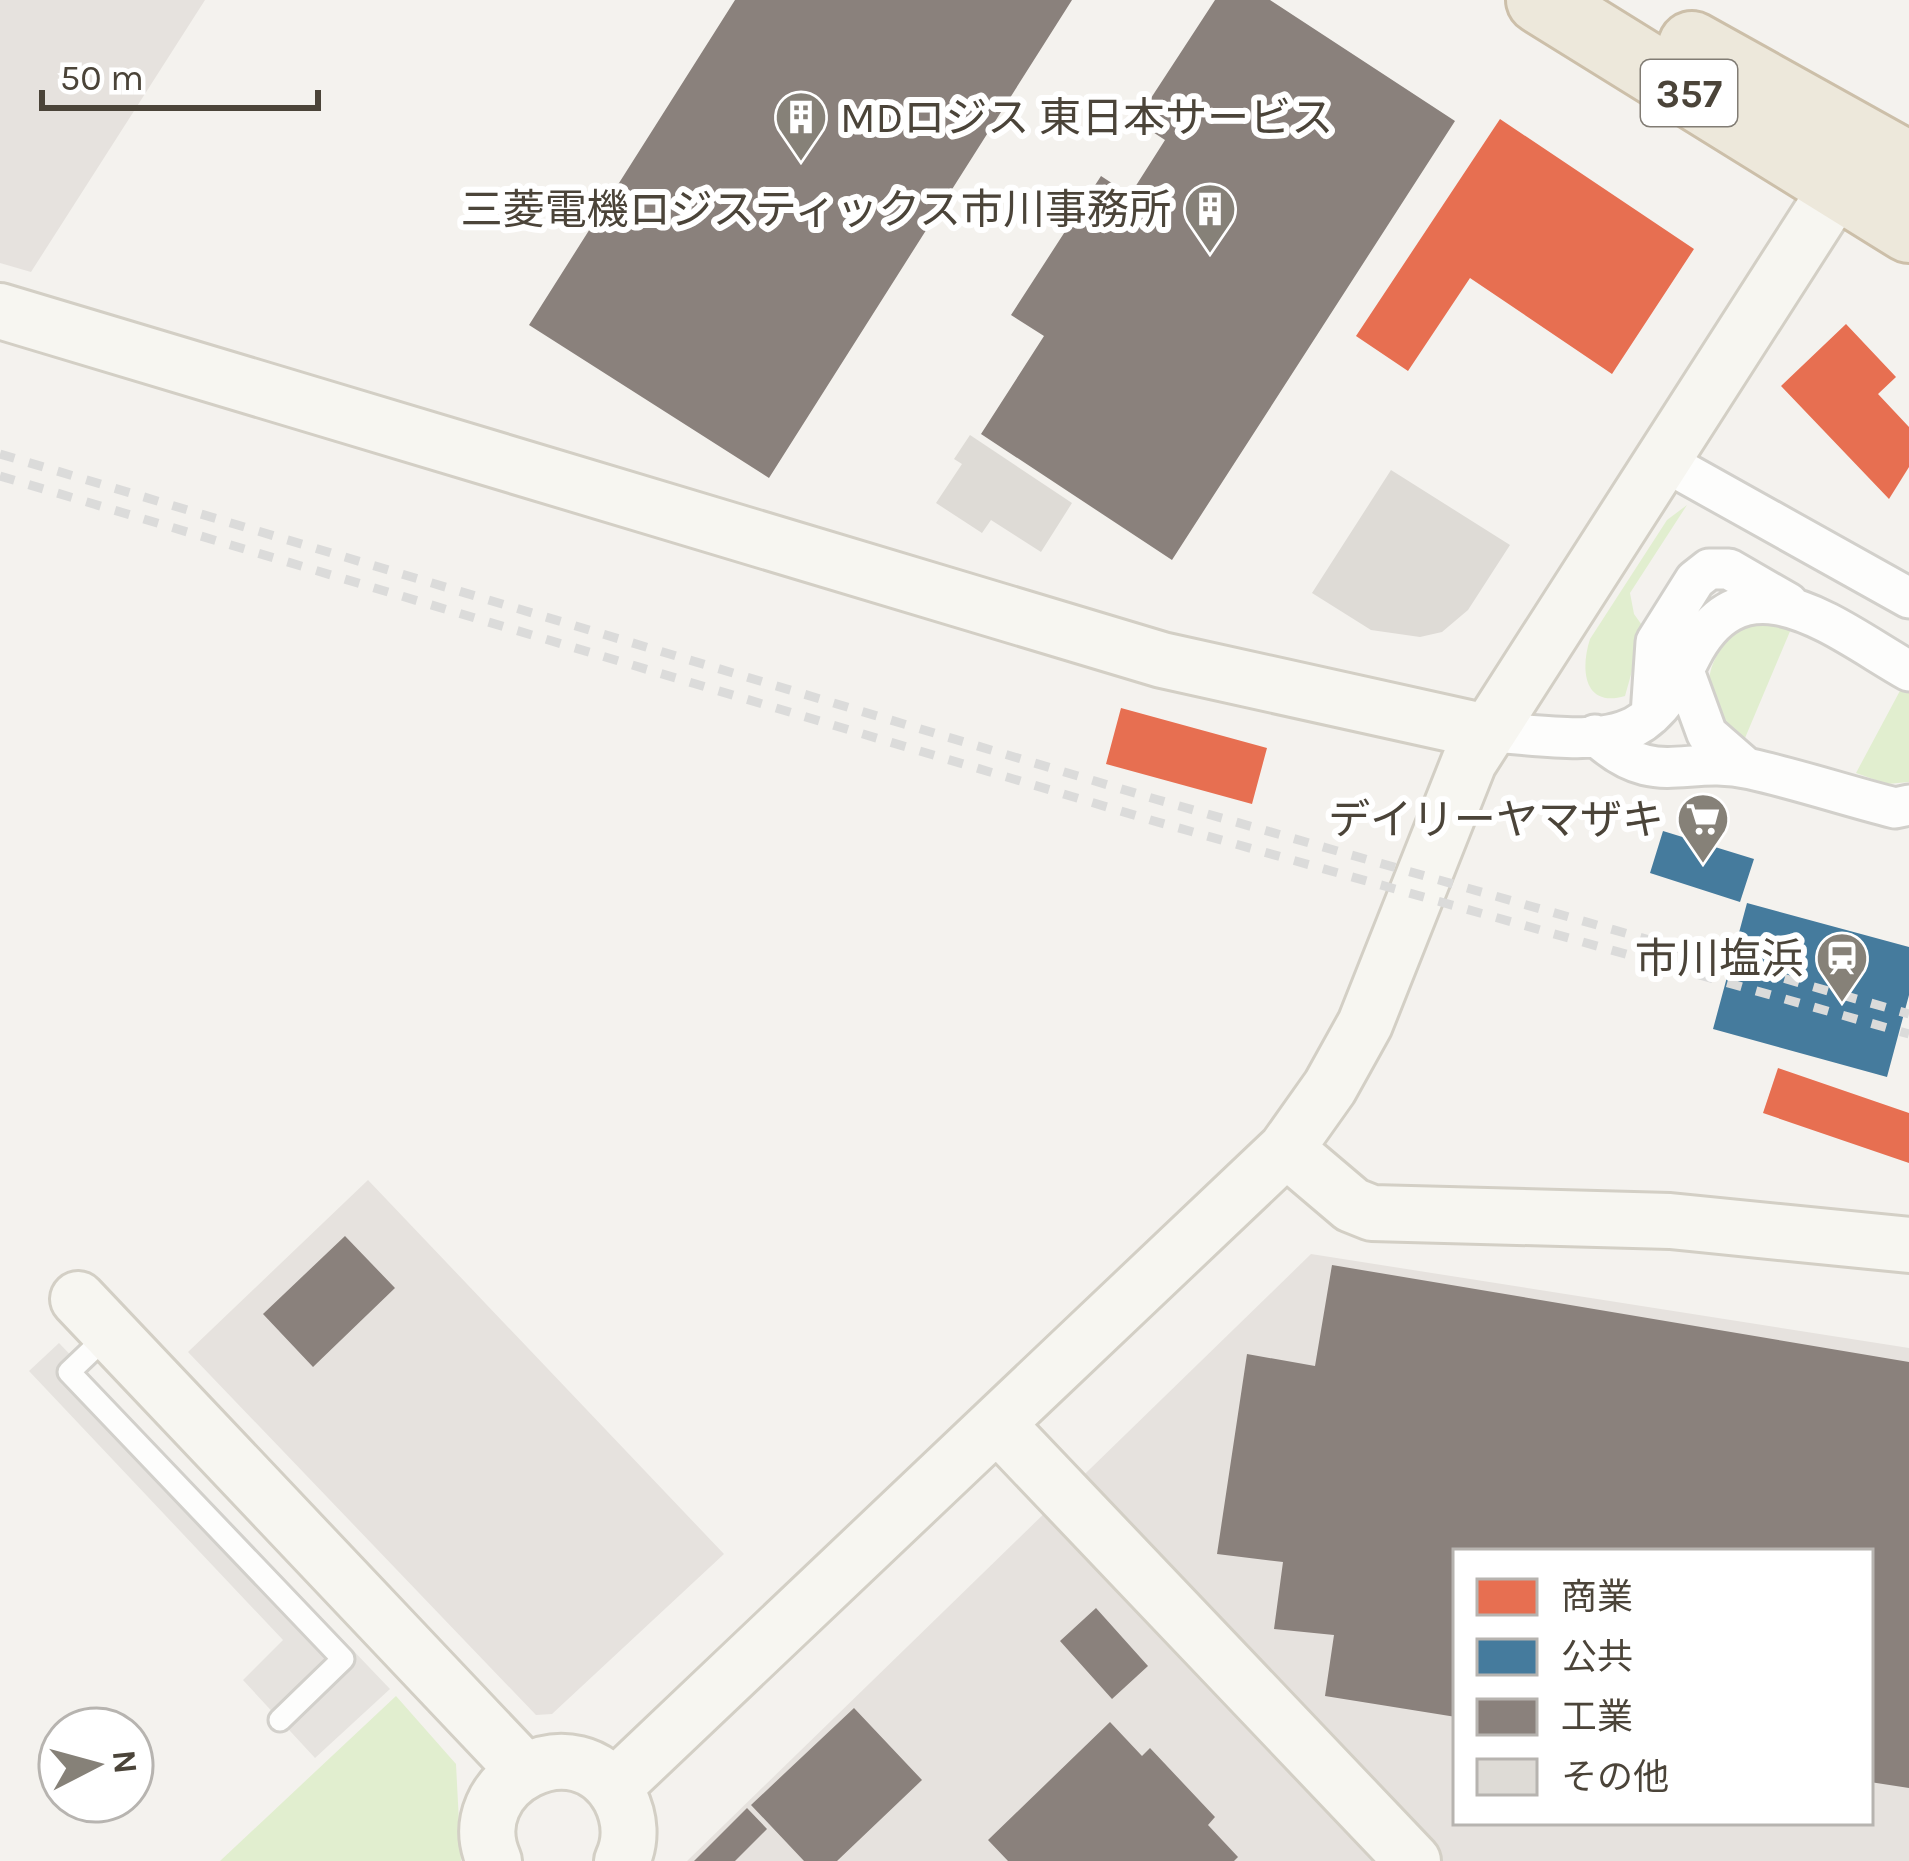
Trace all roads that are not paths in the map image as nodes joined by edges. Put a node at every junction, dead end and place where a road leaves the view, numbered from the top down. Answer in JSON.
{"nodes":[{"id":1,"x":1540,"y":0,"type":"edge"},
{"id":2,"x":1612,"y":0,"type":"edge"},
{"id":3,"x":1909,"y":166,"type":"edge"},
{"id":4,"x":1838,"y":185,"type":"junction"},
{"id":5,"x":1909,"y":229,"type":"edge"},
{"id":6,"x":0,"y":311,"type":"edge"},
{"id":7,"x":1660,"y":459,"type":"junction"},
{"id":8,"x":1909,"y":598,"type":"edge"},
{"id":9,"x":1791,"y":604,"type":"junction"},
{"id":10,"x":1684,"y":670,"type":"junction"},
{"id":11,"x":1909,"y":671,"type":"edge"},
{"id":12,"x":1651,"y":715,"type":"junction"},
{"id":13,"x":1487,"y":732,"type":"junction"},
{"id":14,"x":1595,"y":735,"type":"junction"},
{"id":15,"x":1746,"y":767,"type":"junction"},
{"id":16,"x":1909,"y":805,"type":"edge"},
{"id":17,"x":1286,"y":1149,"type":"junction"},
{"id":18,"x":1909,"y":1245,"type":"edge"},
{"id":19,"x":94,"y":1316,"type":"joint"},
{"id":20,"x":1000,"y":1426,"type":"junction"},
{"id":21,"x":280,"y":1720,"type":"dead end"},
{"id":22,"x":524,"y":1769,"type":"junction"},
{"id":23,"x":614,"y":1787,"type":"junction"},
{"id":24,"x":494,"y":1861,"type":"edge"},
{"id":25,"x":622,"y":1861,"type":"edge"},
{"id":26,"x":1413,"y":1861,"type":"edge"}],
"edges":[{"from":1,"to":4,"type":"highway","number":"357"},
{"from":2,"to":3,"type":"highway","number":"357"},
{"from":4,"to":5,"type":"highway","number":"357"},
{"from":4,"to":7,"type":"street"},
{"from":6,"to":13,"type":"street"},
{"from":7,"to":8,"type":"street"},
{"from":7,"to":13,"type":"street"},
{"from":9,"to":10,"type":"street"},
{"from":9,"to":11,"type":"street"},
{"from":9,"to":12,"type":"street"},
{"from":10,"to":12,"type":"street"},
{"from":10,"to":15,"type":"street"},
{"from":12,"to":14,"type":"street"},
{"from":13,"to":14,"type":"street"},
{"from":13,"to":17,"type":"street"},
{"from":14,"to":15,"type":"street"},
{"from":15,"to":16,"type":"street"},
{"from":17,"to":18,"type":"street"},
{"from":17,"to":20,"type":"street"},
{"from":19,"to":21,"type":"lane"},
{"from":19,"to":22,"type":"street"},
{"from":20,"to":23,"type":"street"},
{"from":20,"to":26,"type":"street"},
{"from":22,"to":23,"type":"street"},
{"from":22,"to":24,"type":"street"},
{"from":23,"to":25,"type":"street"}]}
